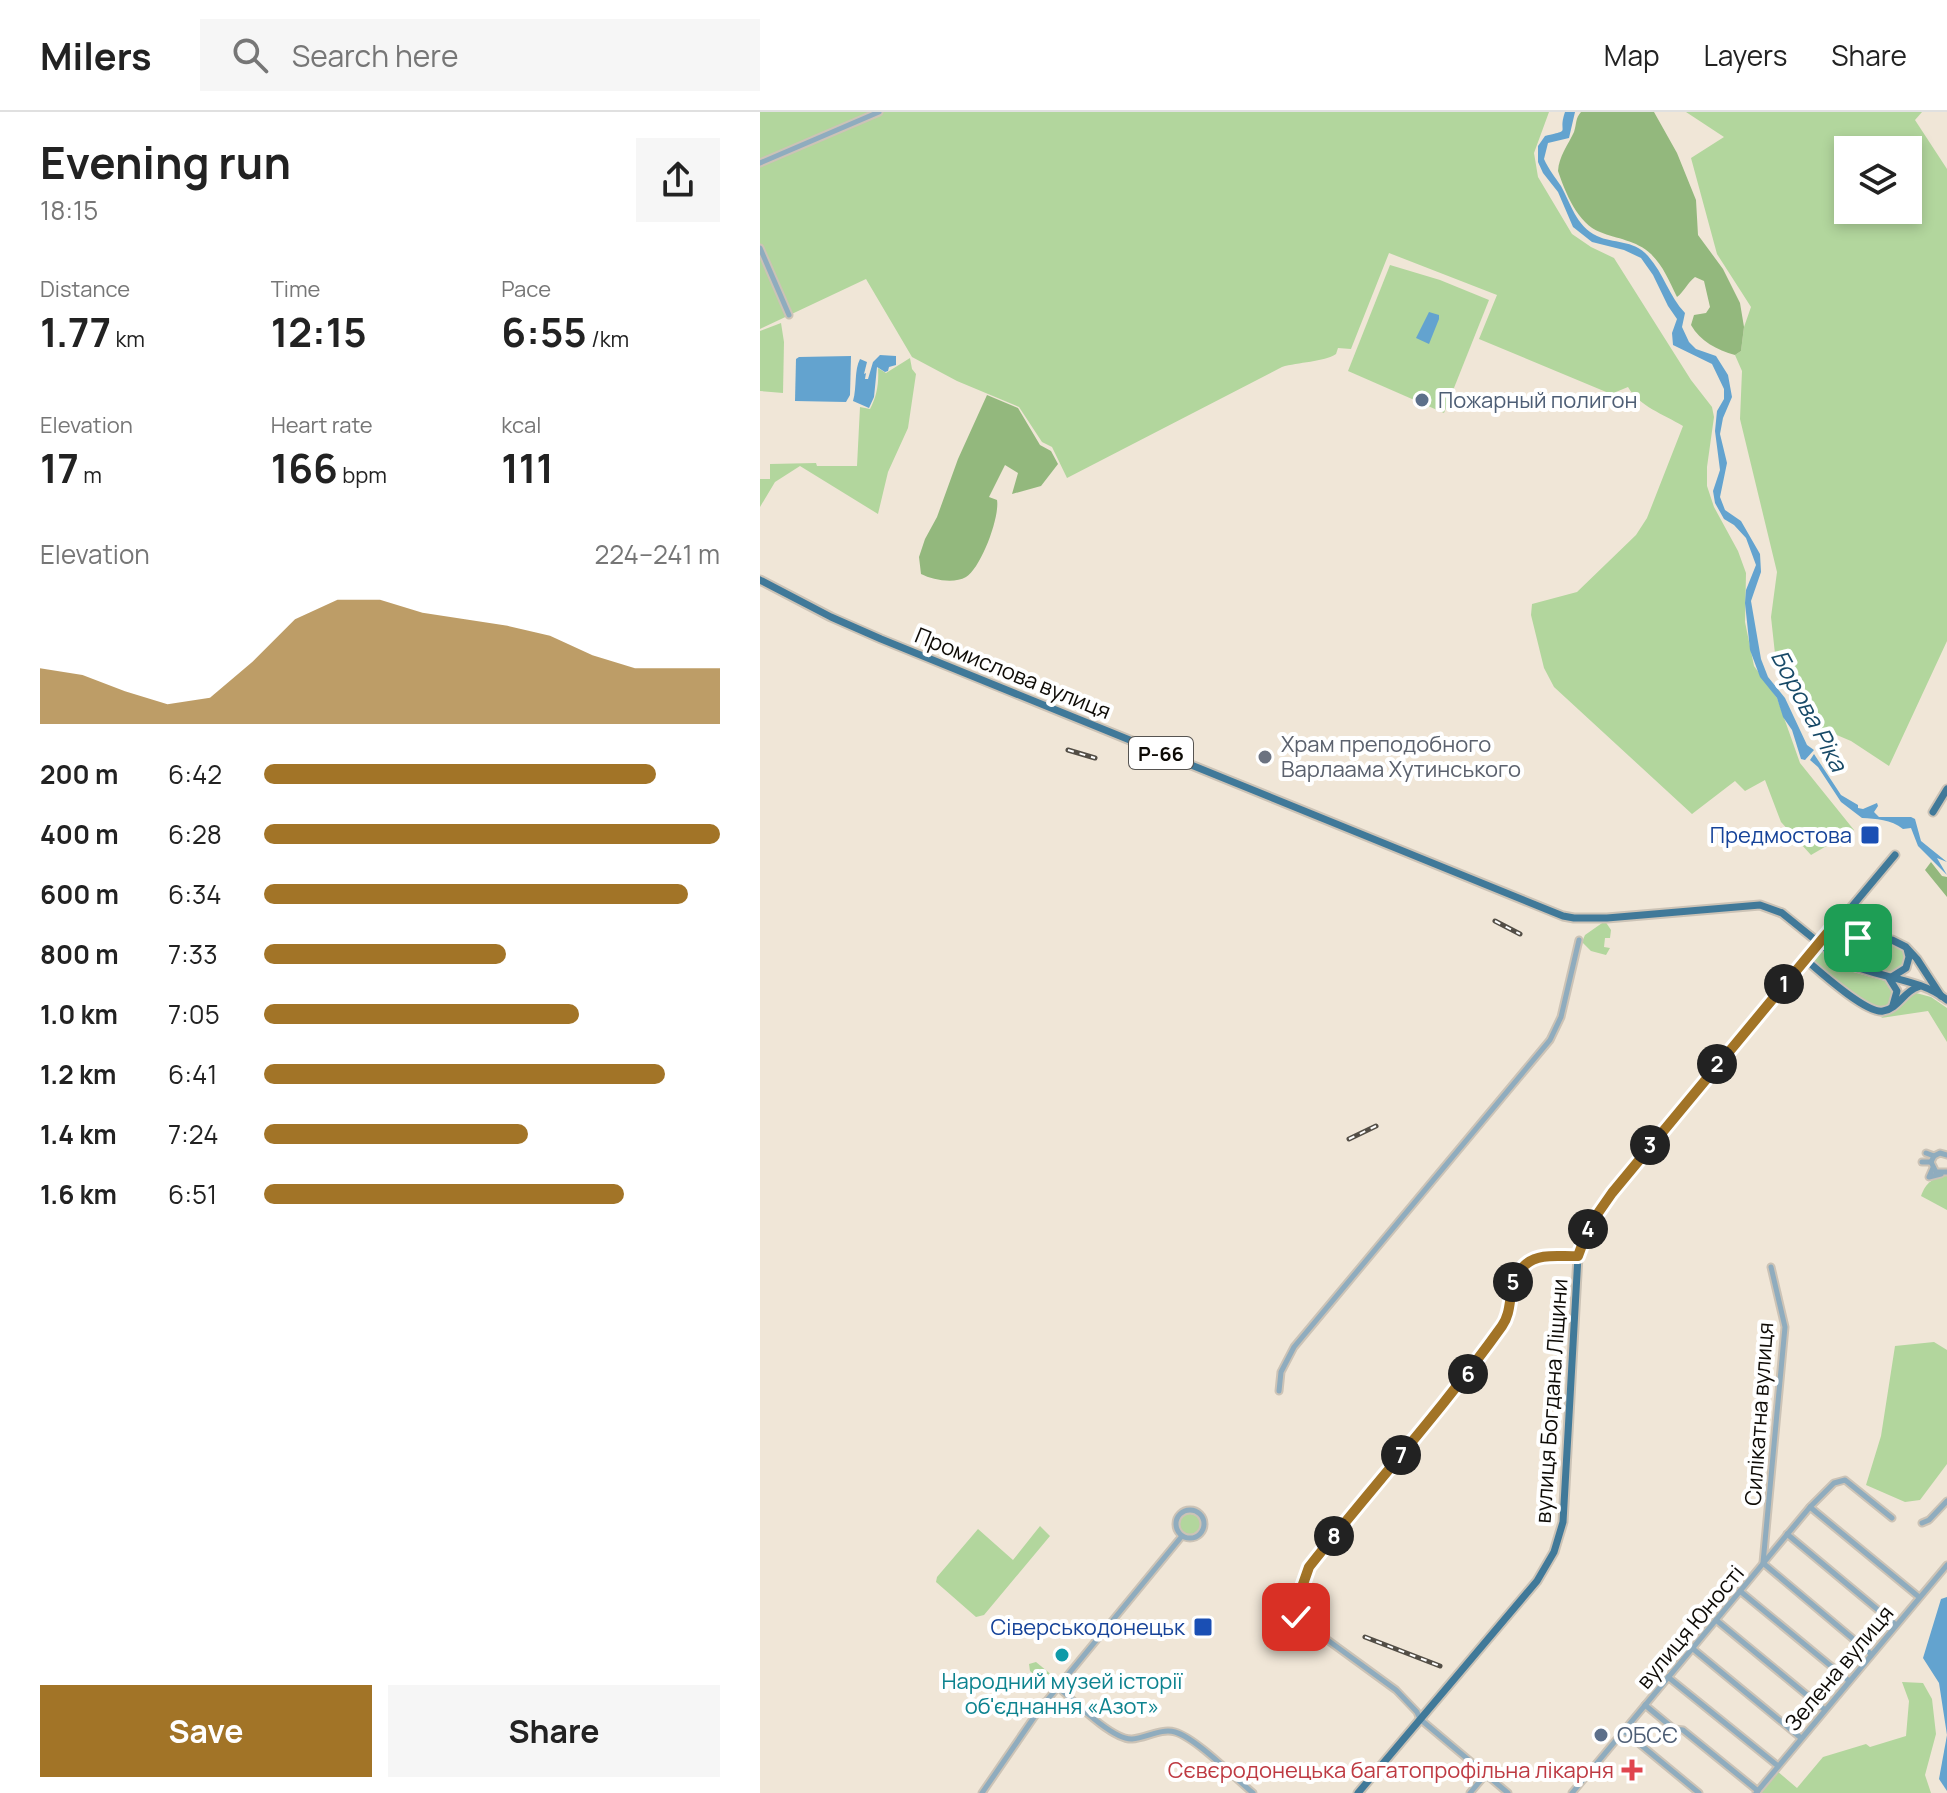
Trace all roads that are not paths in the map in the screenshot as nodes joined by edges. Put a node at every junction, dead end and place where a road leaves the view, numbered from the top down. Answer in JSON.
{"nodes":[{"id":1,"x":879,"y":112,"type":"edge"},
{"id":2,"x":760,"y":163,"type":"edge"},
{"id":3,"x":760,"y":248,"type":"edge"},
{"id":4,"x":789,"y":315,"type":"dead end"},
{"id":5,"x":761,"y":580,"type":"edge"},
{"id":6,"x":1947,"y":789,"type":"edge"},
{"id":7,"x":1933,"y":812,"type":"dead end"},
{"id":8,"x":1895,"y":855,"type":"dead end"},
{"id":9,"x":1834,"y":925,"type":"junction"},
{"id":10,"x":1579,"y":940,"type":"dead end"},
{"id":11,"x":1906,"y":947,"type":"junction"},
{"id":12,"x":1805,"y":959,"type":"junction"},
{"id":13,"x":1889,"y":978,"type":"junction"},
{"id":14,"x":1918,"y":987,"type":"junction"},
{"id":15,"x":1944,"y":998,"type":"edge"},
{"id":16,"x":1892,"y":1006,"type":"junction"},
{"id":17,"x":1947,"y":1155,"type":"edge"},
{"id":18,"x":1944,"y":1173,"type":"edge"},
{"id":19,"x":1578,"y":1256,"type":"junction"},
{"id":20,"x":1771,"y":1267,"type":"dead end"},
{"id":21,"x":1279,"y":1391,"type":"dead end"},
{"id":22,"x":1947,"y":1501,"type":"edge"},
{"id":23,"x":1810,"y":1507,"type":"junction"},
{"id":24,"x":1892,"y":1518,"type":"dead end"},
{"id":25,"x":1922,"y":1523,"type":"dead end"},
{"id":26,"x":1180,"y":1534,"type":"junction"},
{"id":27,"x":1787,"y":1534,"type":"junction"},
{"id":28,"x":1763,"y":1563,"type":"junction"},
{"id":29,"x":1947,"y":1565,"type":"edge"},
{"id":30,"x":1740,"y":1591,"type":"junction"},
{"id":31,"x":1919,"y":1597,"type":"junction"},
{"id":32,"x":1716,"y":1620,"type":"junction"},
{"id":33,"x":1896,"y":1625,"type":"junction"},
{"id":34,"x":1692,"y":1648,"type":"junction"},
{"id":35,"x":1871,"y":1654,"type":"junction"},
{"id":36,"x":1668,"y":1677,"type":"junction"},
{"id":37,"x":1849,"y":1681,"type":"junction"},
{"id":38,"x":1057,"y":1686,"type":"junction"},
{"id":39,"x":1645,"y":1705,"type":"junction"},
{"id":40,"x":1825,"y":1710,"type":"junction"},
{"id":41,"x":1420,"y":1719,"type":"junction"},
{"id":42,"x":1624,"y":1731,"type":"junction"},
{"id":43,"x":1801,"y":1738,"type":"junction"},
{"id":44,"x":1778,"y":1766,"type":"junction"},
{"id":45,"x":1486,"y":1774,"type":"junction"},
{"id":46,"x":1757,"y":1792,"type":"edge"},
{"id":47,"x":982,"y":1793,"type":"edge"},
{"id":48,"x":1253,"y":1793,"type":"edge"},
{"id":49,"x":1358,"y":1793,"type":"edge"},
{"id":50,"x":1470,"y":1793,"type":"edge"},
{"id":51,"x":1508,"y":1793,"type":"edge"},
{"id":52,"x":1572,"y":1793,"type":"edge"},
{"id":53,"x":1699,"y":1793,"type":"edge"}],
"edges":[{"from":1,"to":2,"type":"street"},
{"from":3,"to":4,"type":"street"},
{"from":5,"to":13,"type":"main road","name":"Промислова вулиця","number":"Р-66","bridge":true},
{"from":6,"to":7,"type":"main road"},
{"from":8,"to":9,"type":"main road"},
{"from":9,"to":11,"type":"main road"},
{"from":9,"to":12,"type":"main road","name":"вулиця Богдана Ліщини"},
{"from":10,"to":21,"type":"street"},
{"from":11,"to":13,"type":"main road"},
{"from":11,"to":15,"type":"main road"},
{"from":12,"to":16,"type":"main road"},
{"from":12,"to":19,"type":"main road","name":"вулиця Богдана Ліщини"},
{"from":13,"to":14,"type":"main road"},
{"from":13,"to":16,"type":"main road"},
{"from":14,"to":15,"type":"main road"},
{"from":14,"to":16,"type":"main road"},
{"from":17,"to":18,"type":"street"},
{"from":19,"to":41,"type":"main road","name":"вулиця Богдана Ліщини"},
{"from":19,"to":41,"type":"street"},
{"from":20,"to":28,"type":"street","name":"Силікатна вулиця"},
{"from":22,"to":25,"type":"street"},
{"from":23,"to":24,"type":"street","name":"вулиця Юності"},
{"from":23,"to":27,"type":"street","name":"вулиця Юності"},
{"from":23,"to":31,"type":"street"},
{"from":26,"to":26,"type":"street"},
{"from":26,"to":38,"type":"street"},
{"from":27,"to":28,"type":"street","name":"вулиця Юності"},
{"from":27,"to":33,"type":"street"},
{"from":28,"to":30,"type":"street","name":"вулиця Юності"},
{"from":28,"to":35,"type":"street"},
{"from":29,"to":31,"type":"street","name":"Зелена вулиця"},
{"from":30,"to":32,"type":"street","name":"вулиця Юності"},
{"from":30,"to":37,"type":"street"},
{"from":31,"to":33,"type":"street","name":"Зелена вулиця"},
{"from":32,"to":34,"type":"street","name":"вулиця Юності"},
{"from":32,"to":40,"type":"street"},
{"from":33,"to":35,"type":"street","name":"Зелена вулиця"},
{"from":34,"to":36,"type":"street","name":"вулиця Юності"},
{"from":34,"to":43,"type":"street"},
{"from":35,"to":37,"type":"street","name":"Зелена вулиця"},
{"from":36,"to":39,"type":"street","name":"вулиця Юності"},
{"from":36,"to":44,"type":"street"},
{"from":37,"to":40,"type":"street","name":"Зелена вулиця"},
{"from":38,"to":47,"type":"street"},
{"from":38,"to":48,"type":"street"},
{"from":39,"to":42,"type":"street","name":"вулиця Юності"},
{"from":39,"to":46,"type":"street"},
{"from":40,"to":43,"type":"street","name":"Зелена вулиця"},
{"from":41,"to":45,"type":"street"},
{"from":41,"to":49,"type":"main road","name":"вулиця Богдана Ліщини"},
{"from":42,"to":52,"type":"street","name":"вулиця Юності"},
{"from":42,"to":53,"type":"street"},
{"from":43,"to":44,"type":"street","name":"Зелена вулиця"},
{"from":44,"to":46,"type":"street","name":"Зелена вулиця"},
{"from":45,"to":50,"type":"street"},
{"from":45,"to":51,"type":"street"}]}
